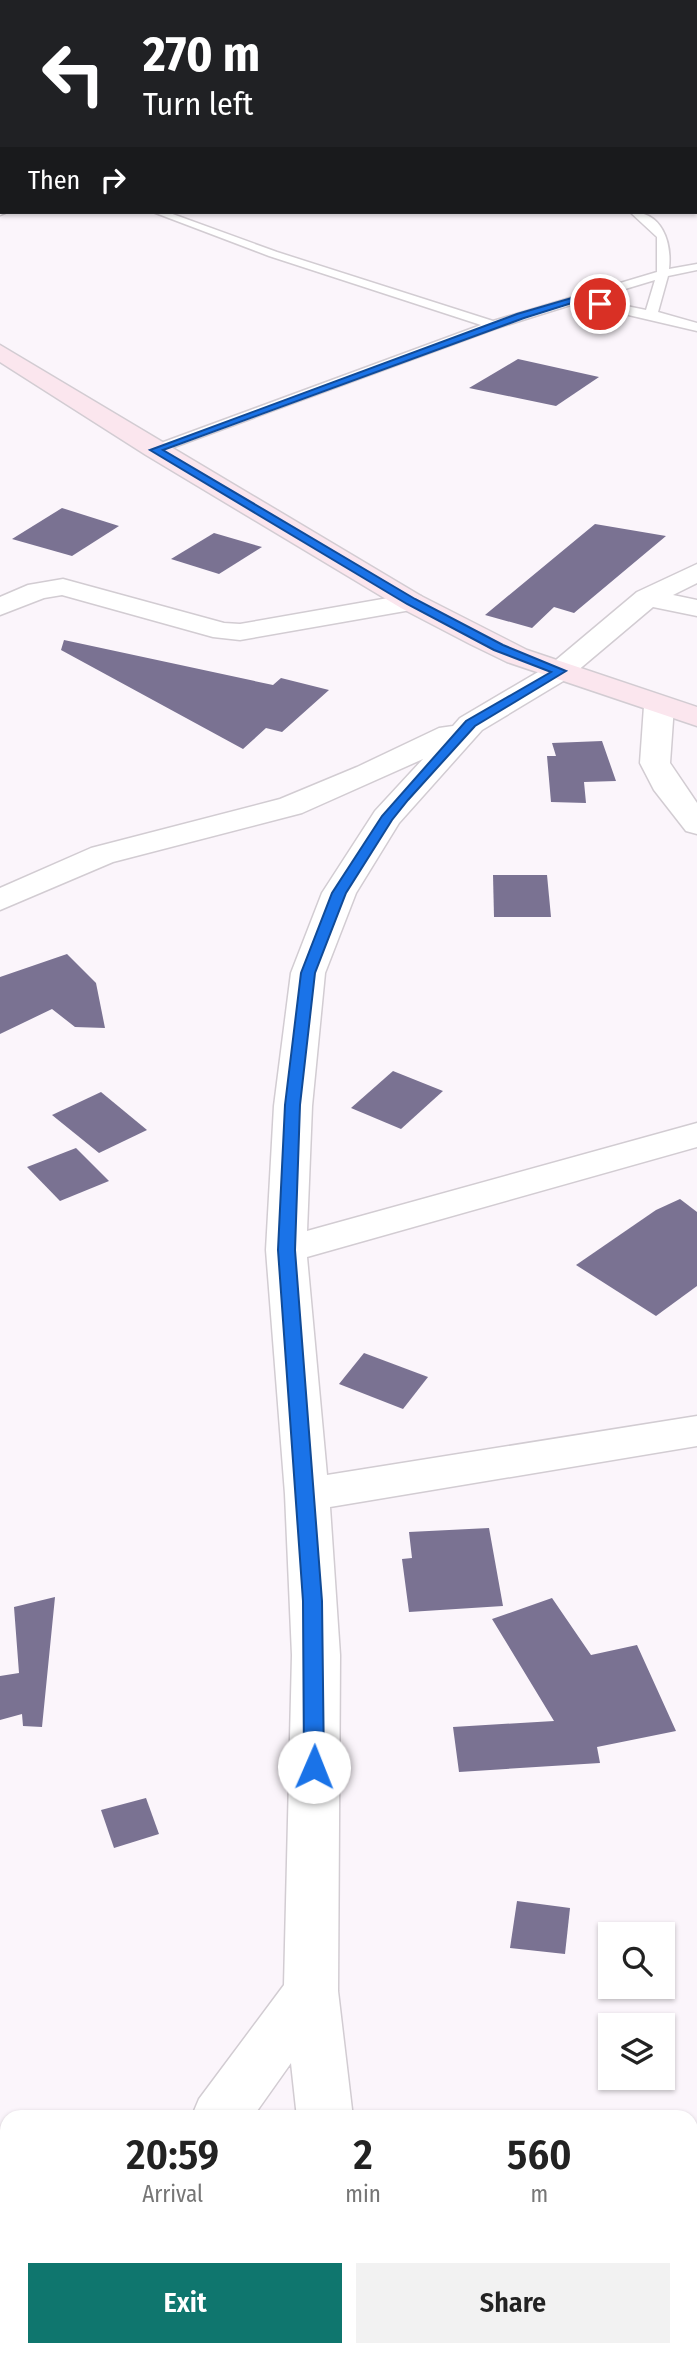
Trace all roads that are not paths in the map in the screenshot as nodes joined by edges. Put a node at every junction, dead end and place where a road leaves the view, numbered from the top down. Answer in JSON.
{"nodes":[{"id":1,"x":163,"y":214,"type":"edge"},
{"id":2,"x":638,"y":214,"type":"edge"},
{"id":3,"x":697,"y":267,"type":"edge"},
{"id":4,"x":663,"y":274,"type":"junction"},
{"id":5,"x":575,"y":299,"type":"junction"},
{"id":6,"x":652,"y":314,"type":"junction"},
{"id":7,"x":493,"y":325,"type":"junction"},
{"id":8,"x":697,"y":327,"type":"edge"},
{"id":9,"x":3,"y":356,"type":"edge"},
{"id":10,"x":155,"y":450,"type":"junction"},
{"id":11,"x":697,"y":572,"type":"edge"},
{"id":12,"x":647,"y":598,"type":"junction"},
{"id":13,"x":411,"y":601,"type":"junction"},
{"id":14,"x":0,"y":607,"type":"edge"},
{"id":15,"x":697,"y":608,"type":"edge"},
{"id":16,"x":560,"y":671,"type":"junction"},
{"id":17,"x":659,"y":706,"type":"junction"},
{"id":18,"x":697,"y":718,"type":"edge"},
{"id":19,"x":471,"y":724,"type":"junction"},
{"id":20,"x":697,"y":824,"type":"edge"},
{"id":21,"x":0,"y":900,"type":"edge"},
{"id":22,"x":697,"y":1135,"type":"edge"},
{"id":23,"x":286,"y":1250,"type":"junction"},
{"id":24,"x":697,"y":1431,"type":"edge"},
{"id":25,"x":307,"y":1494,"type":"junction"},
{"id":26,"x":311,"y":1991,"type":"junction"},
{"id":27,"x":225,"y":2110,"type":"edge"},
{"id":28,"x":324,"y":2110,"type":"edge"}],
"edges":[{"from":1,"to":7,"type":"lane"},
{"from":2,"to":4,"type":"lane"},
{"from":3,"to":4,"type":"lane"},
{"from":4,"to":5,"type":"lane"},
{"from":4,"to":6,"type":"lane"},
{"from":5,"to":6,"type":"lane"},
{"from":5,"to":7,"type":"lane"},
{"from":6,"to":8,"type":"lane"},
{"from":7,"to":10,"type":"lane"},
{"from":9,"to":10,"type":"street"},
{"from":10,"to":13,"type":"street"},
{"from":11,"to":12,"type":"street"},
{"from":12,"to":15,"type":"street"},
{"from":12,"to":16,"type":"street"},
{"from":13,"to":14,"type":"street"},
{"from":13,"to":16,"type":"street"},
{"from":16,"to":17,"type":"street"},
{"from":16,"to":19,"type":"street"},
{"from":17,"to":18,"type":"street"},
{"from":17,"to":20,"type":"street"},
{"from":19,"to":21,"type":"street"},
{"from":19,"to":23,"type":"street"},
{"from":22,"to":23,"type":"street"},
{"from":23,"to":25,"type":"street"},
{"from":24,"to":25,"type":"street"},
{"from":25,"to":26,"type":"street"},
{"from":26,"to":27,"type":"street"},
{"from":26,"to":28,"type":"street"}]}
